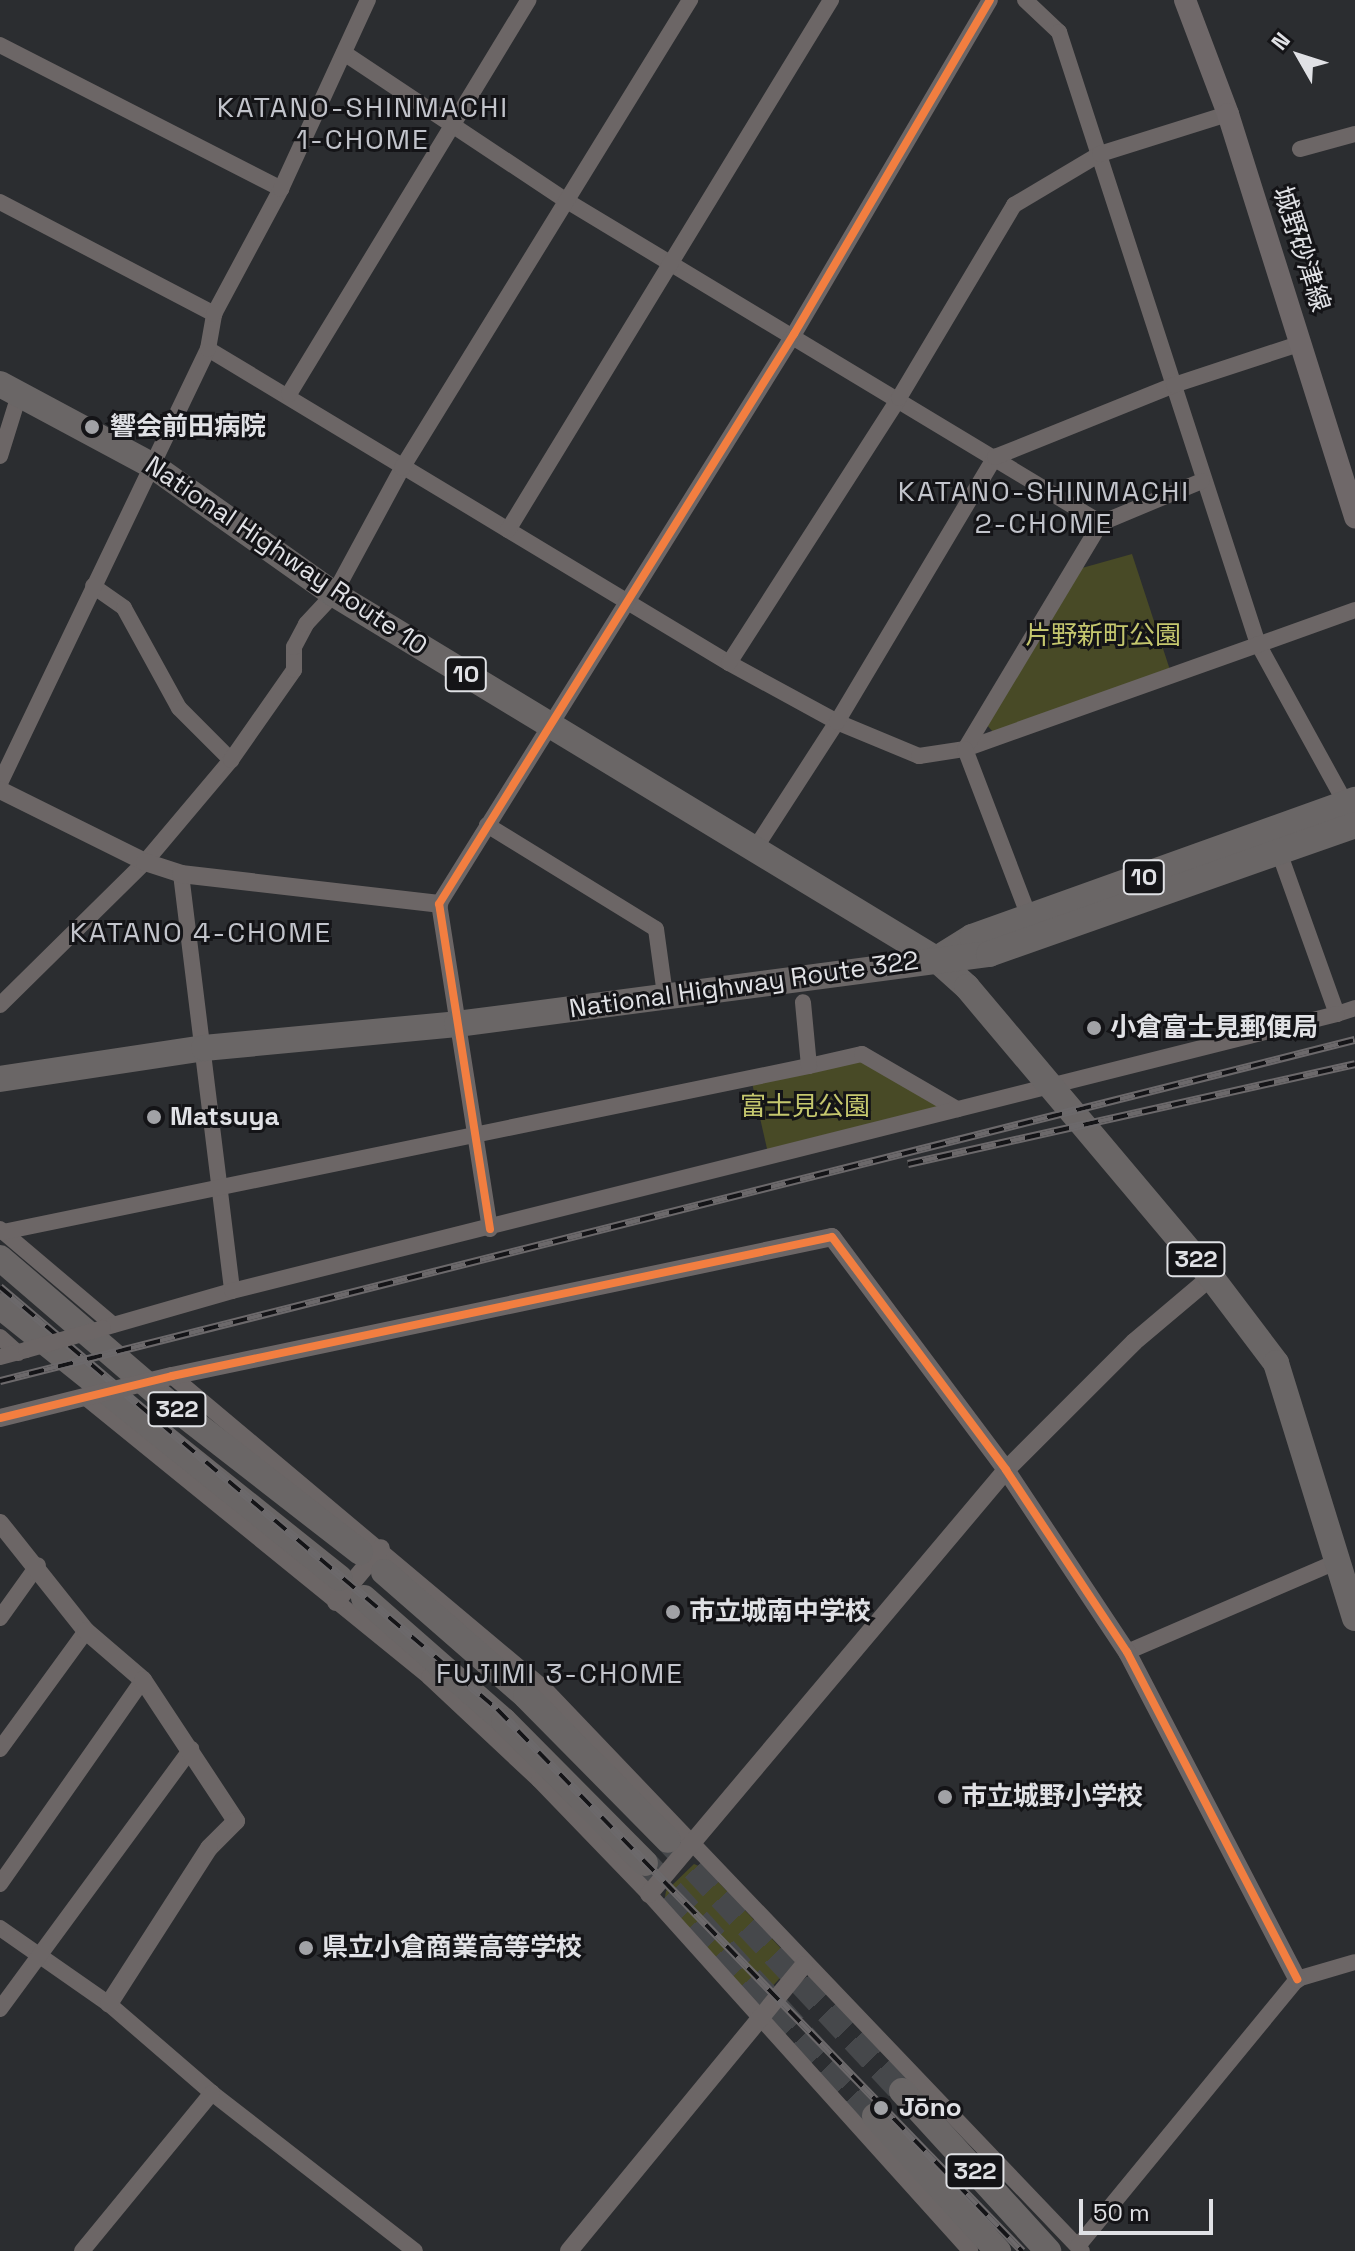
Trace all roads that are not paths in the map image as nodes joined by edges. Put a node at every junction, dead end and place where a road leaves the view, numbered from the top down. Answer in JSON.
{"nodes":[{"id":1,"x":368,"y":0,"type":"edge"},
{"id":2,"x":529,"y":0,"type":"edge"},
{"id":3,"x":690,"y":0,"type":"edge"},
{"id":4,"x":831,"y":0,"type":"edge"},
{"id":5,"x":990,"y":0,"type":"edge"},
{"id":6,"x":1025,"y":0,"type":"edge"},
{"id":7,"x":1185,"y":0,"type":"edge"},
{"id":8,"x":0,"y":45,"type":"edge"},
{"id":9,"x":344,"y":53,"type":"junction"},
{"id":10,"x":1228,"y":114,"type":"junction"},
{"id":11,"x":454,"y":126,"type":"junction"},
{"id":12,"x":1355,"y":134,"type":"edge"},
{"id":13,"x":1300,"y":149,"type":"dead end"},
{"id":14,"x":1100,"y":154,"type":"junction"},
{"id":15,"x":281,"y":189,"type":"junction"},
{"id":16,"x":567,"y":201,"type":"junction"},
{"id":17,"x":0,"y":202,"type":"edge"},
{"id":18,"x":674,"y":264,"type":"junction"},
{"id":19,"x":214,"y":314,"type":"junction"},
{"id":20,"x":794,"y":334,"type":"junction"},
{"id":21,"x":1302,"y":343,"type":"junction"},
{"id":22,"x":208,"y":349,"type":"junction"},
{"id":23,"x":1174,"y":385,"type":"junction"},
{"id":24,"x":9,"y":390,"type":"edge"},
{"id":25,"x":289,"y":394,"type":"junction"},
{"id":26,"x":899,"y":398,"type":"junction"},
{"id":27,"x":0,"y":456,"type":"edge"},
{"id":28,"x":995,"y":457,"type":"junction"},
{"id":29,"x":153,"y":466,"type":"junction"},
{"id":30,"x":402,"y":468,"type":"junction"},
{"id":31,"x":1202,"y":481,"type":"junction"},
{"id":32,"x":1351,"y":489,"type":"edge"},
{"id":33,"x":1355,"y":518,"type":"edge"},
{"id":34,"x":1101,"y":523,"type":"junction"},
{"id":35,"x":508,"y":530,"type":"junction"},
{"id":36,"x":93,"y":586,"type":"junction"},
{"id":37,"x":334,"y":594,"type":"junction"},
{"id":38,"x":628,"y":602,"type":"junction"},
{"id":39,"x":1355,"y":610,"type":"edge"},
{"id":40,"x":1258,"y":644,"type":"junction"},
{"id":41,"x":729,"y":663,"type":"junction"},
{"id":42,"x":837,"y":722,"type":"junction"},
{"id":43,"x":550,"y":724,"type":"junction"},
{"id":44,"x":965,"y":749,"type":"junction"},
{"id":45,"x":231,"y":760,"type":"junction"},
{"id":46,"x":0,"y":783,"type":"edge"},
{"id":47,"x":0,"y":790,"type":"edge"},
{"id":48,"x":1352,"y":810,"type":"edge"},
{"id":49,"x":487,"y":825,"type":"junction"},
{"id":50,"x":756,"y":847,"type":"junction"},
{"id":51,"x":1279,"y":852,"type":"junction"},
{"id":52,"x":145,"y":862,"type":"junction"},
{"id":53,"x":181,"y":874,"type":"junction"},
{"id":54,"x":439,"y":904,"type":"junction"},
{"id":55,"x":1029,"y":917,"type":"junction"},
{"id":56,"x":936,"y":959,"type":"junction"},
{"id":57,"x":665,"y":995,"type":"junction"},
{"id":58,"x":803,"y":1002,"type":"dead end"},
{"id":59,"x":0,"y":1005,"type":"edge"},
{"id":60,"x":1355,"y":1008,"type":"edge"},
{"id":61,"x":1337,"y":1014,"type":"junction"},
{"id":62,"x":457,"y":1024,"type":"junction"},
{"id":63,"x":204,"y":1048,"type":"junction"},
{"id":64,"x":809,"y":1066,"type":"junction"},
{"id":65,"x":0,"y":1079,"type":"edge"},
{"id":66,"x":1049,"y":1085,"type":"junction"},
{"id":67,"x":957,"y":1109,"type":"junction"},
{"id":68,"x":475,"y":1136,"type":"junction"},
{"id":69,"x":221,"y":1187,"type":"junction"},
{"id":70,"x":490,"y":1229,"type":"junction"},
{"id":71,"x":2,"y":1230,"type":"edge"},
{"id":72,"x":0,"y":1258,"type":"edge"},
{"id":73,"x":1211,"y":1277,"type":"junction"},
{"id":74,"x":232,"y":1291,"type":"junction"},
{"id":75,"x":0,"y":1306,"type":"edge"},
{"id":76,"x":108,"y":1327,"type":"junction"},
{"id":77,"x":0,"y":1337,"type":"edge"},
{"id":78,"x":22,"y":1352,"type":"junction"},
{"id":79,"x":0,"y":1357,"type":"edge"},
{"id":80,"x":172,"y":1376,"type":"junction"},
{"id":81,"x":85,"y":1397,"type":"junction"},
{"id":82,"x":0,"y":1418,"type":"edge"},
{"id":83,"x":1006,"y":1470,"type":"junction"},
{"id":84,"x":0,"y":1523,"type":"edge"},
{"id":85,"x":375,"y":1557,"type":"junction"},
{"id":86,"x":1338,"y":1561,"type":"junction"},
{"id":87,"x":38,"y":1565,"type":"junction"},
{"id":88,"x":338,"y":1590,"type":"junction"},
{"id":89,"x":364,"y":1598,"type":"dead end"},
{"id":90,"x":0,"y":1618,"type":"edge"},
{"id":91,"x":1355,"y":1618,"type":"edge"},
{"id":92,"x":86,"y":1631,"type":"junction"},
{"id":93,"x":1127,"y":1652,"type":"junction"},
{"id":94,"x":143,"y":1680,"type":"junction"},
{"id":95,"x":0,"y":1749,"type":"edge"},
{"id":96,"x":191,"y":1749,"type":"junction"},
{"id":97,"x":681,"y":1843,"type":"junction"},
{"id":98,"x":645,"y":1863,"type":"tunnel mouth"},
{"id":99,"x":0,"y":1884,"type":"edge"},
{"id":100,"x":649,"y":1894,"type":"junction"},
{"id":101,"x":0,"y":1928,"type":"edge"},
{"id":102,"x":37,"y":1954,"type":"junction"},
{"id":103,"x":1355,"y":1962,"type":"edge"},
{"id":104,"x":804,"y":1965,"type":"junction"},
{"id":105,"x":1297,"y":1979,"type":"junction"},
{"id":106,"x":109,"y":2004,"type":"junction"},
{"id":107,"x":0,"y":2009,"type":"edge"},
{"id":108,"x":759,"y":2022,"type":"junction"},
{"id":109,"x":902,"y":2091,"type":"tunnel mouth"},
{"id":110,"x":212,"y":2093,"type":"junction"},
{"id":111,"x":875,"y":2116,"type":"tunnel mouth"},
{"id":112,"x":1080,"y":2249,"type":"edge"},
{"id":113,"x":82,"y":2251,"type":"edge"},
{"id":114,"x":415,"y":2251,"type":"edge"},
{"id":115,"x":569,"y":2251,"type":"edge"},
{"id":116,"x":970,"y":2251,"type":"edge"},
{"id":117,"x":998,"y":2251,"type":"edge"},
{"id":118,"x":1048,"y":2251,"type":"edge"}],
"edges":[{"from":1,"to":9,"type":"street"},
{"from":2,"to":11,"type":"street"},
{"from":3,"to":16,"type":"street"},
{"from":4,"to":18,"type":"street"},
{"from":5,"to":20,"type":"street"},
{"from":6,"to":14,"type":"street"},
{"from":7,"to":10,"type":"main road","name":"城野砂津線"},
{"from":8,"to":15,"type":"street"},
{"from":9,"to":11,"type":"street"},
{"from":9,"to":15,"type":"street"},
{"from":10,"to":14,"type":"street"},
{"from":10,"to":21,"type":"main road","name":"城野砂津線"},
{"from":11,"to":16,"type":"street"},
{"from":11,"to":25,"type":"street"},
{"from":12,"to":13,"type":"street"},
{"from":14,"to":23,"type":"street"},
{"from":14,"to":26,"type":"street"},
{"from":15,"to":19,"type":"street"},
{"from":16,"to":18,"type":"street"},
{"from":16,"to":30,"type":"street"},
{"from":17,"to":19,"type":"street"},
{"from":18,"to":20,"type":"street"},
{"from":18,"to":35,"type":"street"},
{"from":19,"to":22,"type":"street"},
{"from":20,"to":26,"type":"street"},
{"from":20,"to":38,"type":"street"},
{"from":21,"to":23,"type":"street"},
{"from":21,"to":32,"type":"main road","name":"城野砂津線"},
{"from":22,"to":25,"type":"street"},
{"from":22,"to":29,"type":"street"},
{"from":23,"to":28,"type":"street"},
{"from":23,"to":31,"type":"street"},
{"from":24,"to":27,"type":"street"},
{"from":24,"to":29,"type":"highway","name":"National Highway Route 10","number":"10"},
{"from":25,"to":30,"type":"street"},
{"from":26,"to":28,"type":"street"},
{"from":26,"to":41,"type":"street"},
{"from":28,"to":34,"type":"street"},
{"from":28,"to":42,"type":"street"},
{"from":29,"to":36,"type":"street"},
{"from":29,"to":37,"type":"highway","name":"National Highway Route 10","number":"10"},
{"from":30,"to":35,"type":"street"},
{"from":30,"to":37,"type":"street"},
{"from":31,"to":34,"type":"street"},
{"from":31,"to":40,"type":"street"},
{"from":32,"to":33,"type":"main road","name":"城野砂津線"},
{"from":34,"to":44,"type":"street"},
{"from":35,"to":38,"type":"street"},
{"from":36,"to":45,"type":"street"},
{"from":36,"to":46,"type":"street"},
{"from":37,"to":43,"type":"highway","name":"National Highway Route 10","number":"10"},
{"from":37,"to":45,"type":"street"},
{"from":38,"to":41,"type":"street"},
{"from":38,"to":43,"type":"street"},
{"from":39,"to":40,"type":"street"},
{"from":40,"to":44,"type":"street"},
{"from":40,"to":48,"type":"street"},
{"from":41,"to":42,"type":"street"},
{"from":42,"to":44,"type":"street"},
{"from":42,"to":50,"type":"street"},
{"from":43,"to":49,"type":"street"},
{"from":43,"to":50,"type":"highway","name":"National Highway Route 10","number":"10"},
{"from":44,"to":55,"type":"street"},
{"from":45,"to":52,"type":"street"},
{"from":47,"to":52,"type":"street"},
{"from":48,"to":51,"type":"highway","number":"10"},
{"from":48,"to":55,"type":"highway","number":"10"},
{"from":49,"to":54,"type":"street"},
{"from":49,"to":57,"type":"street"},
{"from":50,"to":56,"type":"highway","name":"National Highway Route 10","number":"10"},
{"from":51,"to":56,"type":"highway","number":"10"},
{"from":51,"to":61,"type":"street"},
{"from":52,"to":53,"type":"street"},
{"from":52,"to":59,"type":"street"},
{"from":53,"to":54,"type":"street"},
{"from":53,"to":63,"type":"street"},
{"from":54,"to":62,"type":"street"},
{"from":55,"to":56,"type":"highway","number":"10"},
{"from":56,"to":57,"type":"highway","name":"National Highway Route 322"},
{"from":56,"to":66,"type":"highway","name":"National Highway Route 322","number":"322"},
{"from":57,"to":62,"type":"highway","name":"National Highway Route 322"},
{"from":58,"to":64,"type":"street"},
{"from":60,"to":61,"type":"street"},
{"from":61,"to":66,"type":"street"},
{"from":62,"to":63,"type":"highway","name":"National Highway Route 322"},
{"from":62,"to":68,"type":"street"},
{"from":63,"to":65,"type":"highway","name":"National Highway Route 322"},
{"from":63,"to":69,"type":"street"},
{"from":64,"to":67,"type":"street"},
{"from":64,"to":68,"type":"street"},
{"from":66,"to":67,"type":"street"},
{"from":66,"to":73,"type":"highway","name":"National Highway Route 322","number":"322"},
{"from":67,"to":70,"type":"street"},
{"from":68,"to":69,"type":"street"},
{"from":68,"to":70,"type":"street"},
{"from":69,"to":71,"type":"street"},
{"from":69,"to":74,"type":"street"},
{"from":70,"to":74,"type":"street"},
{"from":71,"to":76,"type":"street"},
{"from":72,"to":85,"type":"highway","number":"322"},
{"from":73,"to":83,"type":"street"},
{"from":73,"to":86,"type":"highway","name":"National Highway Route 322","number":"322"},
{"from":74,"to":76,"type":"street"},
{"from":75,"to":88,"type":"highway","number":"322"},
{"from":76,"to":78,"type":"street","bridge":true},
{"from":77,"to":78,"type":"street"},
{"from":78,"to":79,"type":"street"},
{"from":80,"to":81,"type":"street","bridge":true},
{"from":80,"to":83,"type":"street"},
{"from":80,"to":85,"type":"street"},
{"from":81,"to":82,"type":"street"},
{"from":81,"to":88,"type":"street"},
{"from":83,"to":93,"type":"street"},
{"from":83,"to":97,"type":"street"},
{"from":84,"to":87,"type":"street"},
{"from":85,"to":88,"type":"street"},
{"from":85,"to":97,"type":"highway","number":"322"},
{"from":86,"to":91,"type":"highway","name":"National Highway Route 322","number":"322"},
{"from":86,"to":93,"type":"street"},
{"from":87,"to":90,"type":"street"},
{"from":87,"to":92,"type":"street"},
{"from":88,"to":100,"type":"street"},
{"from":89,"to":98,"type":"highway"},
{"from":92,"to":94,"type":"street"},
{"from":92,"to":95,"type":"street"},
{"from":93,"to":105,"type":"street"},
{"from":94,"to":96,"type":"street"},
{"from":94,"to":99,"type":"street"},
{"from":96,"to":102,"type":"street"},
{"from":96,"to":106,"type":"street"},
{"from":97,"to":100,"type":"street"},
{"from":97,"to":104,"type":"street"},
{"from":100,"to":108,"type":"street"},
{"from":101,"to":102,"type":"street"},
{"from":102,"to":106,"type":"street"},
{"from":102,"to":107,"type":"street"},
{"from":103,"to":105,"type":"street"},
{"from":104,"to":108,"type":"street"},
{"from":104,"to":112,"type":"street"},
{"from":105,"to":112,"type":"street"},
{"from":106,"to":110,"type":"street"},
{"from":108,"to":115,"type":"street"},
{"from":108,"to":116,"type":"street"},
{"from":109,"to":118,"type":"highway","number":"322"},
{"from":110,"to":113,"type":"street"},
{"from":110,"to":114,"type":"street"},
{"from":111,"to":117,"type":"highway","number":"322"}]}
